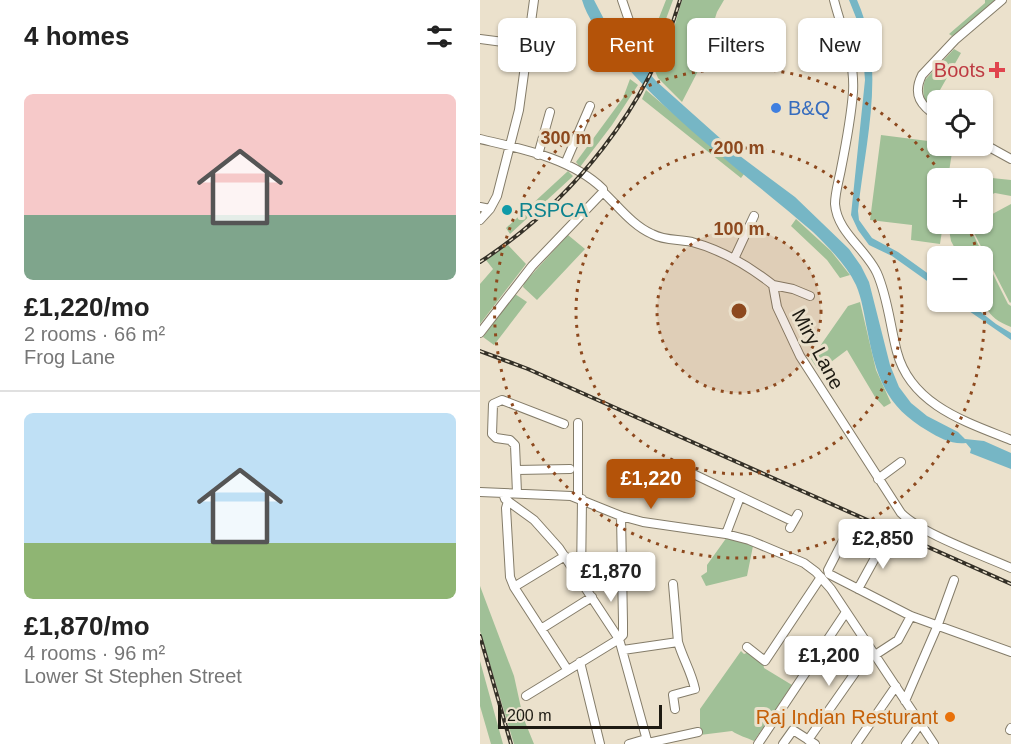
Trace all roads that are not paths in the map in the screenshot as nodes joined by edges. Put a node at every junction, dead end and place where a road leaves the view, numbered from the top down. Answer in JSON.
{"nodes":[{"id":1,"x":534,"y":0,"type":"edge"},
{"id":2,"x":622,"y":0,"type":"edge"},
{"id":3,"x":834,"y":0,"type":"edge"},
{"id":4,"x":1002,"y":0,"type":"edge"},
{"id":5,"x":531,"y":18,"type":"edge"},
{"id":6,"x":628,"y":18,"type":"edge"},
{"id":7,"x":480,"y":39,"type":"edge"},
{"id":8,"x":498,"y":41,"type":"edge"},
{"id":9,"x":524,"y":72,"type":"edge"},
{"id":10,"x":590,"y":106,"type":"dead end"},
{"id":11,"x":927,"y":110,"type":"edge"},
{"id":12,"x":550,"y":112,"type":"dead end"},
{"id":13,"x":480,"y":139,"type":"edge"},
{"id":14,"x":508,"y":146,"type":"junction"},
{"id":15,"x":993,"y":149,"type":"edge"},
{"id":16,"x":538,"y":155,"type":"junction"},
{"id":17,"x":1011,"y":159,"type":"edge"},
{"id":18,"x":565,"y":164,"type":"junction"},
{"id":19,"x":603,"y":192,"type":"junction"},
{"id":20,"x":480,"y":207,"type":"edge"},
{"id":21,"x":490,"y":209,"type":"junction"},
{"id":22,"x":754,"y":216,"type":"dead end"},
{"id":23,"x":480,"y":220,"type":"edge"},
{"id":24,"x":734,"y":259,"type":"junction"},
{"id":25,"x":774,"y":285,"type":"junction"},
{"id":26,"x":810,"y":296,"type":"dead end"},
{"id":27,"x":480,"y":333,"type":"edge"},
{"id":28,"x":578,"y":423,"type":"dead end"},
{"id":29,"x":564,"y":424,"type":"dead end"},
{"id":30,"x":1011,"y":440,"type":"edge"},
{"id":31,"x":901,"y":462,"type":"dead end"},
{"id":32,"x":570,"y":468,"type":"dead end"},
{"id":33,"x":517,"y":470,"type":"junction"},
{"id":34,"x":687,"y":471,"type":"dead end"},
{"id":35,"x":878,"y":479,"type":"junction"},
{"id":36,"x":480,"y":492,"type":"edge"},
{"id":37,"x":503,"y":493,"type":"junction"},
{"id":38,"x":515,"y":493,"type":"junction"},
{"id":39,"x":740,"y":497,"type":"junction"},
{"id":40,"x":580,"y":498,"type":"junction"},
{"id":41,"x":508,"y":501,"type":"junction"},
{"id":42,"x":519,"y":507,"type":"junction"},
{"id":43,"x":798,"y":514,"type":"dead end"},
{"id":44,"x":621,"y":516,"type":"junction"},
{"id":45,"x":847,"y":533,"type":"dead end"},
{"id":46,"x":726,"y":534,"type":"junction"},
{"id":47,"x":886,"y":538,"type":"dead end"},
{"id":48,"x":565,"y":556,"type":"junction"},
{"id":49,"x":1011,"y":568,"type":"edge"},
{"id":50,"x":824,"y":574,"type":"junction"},
{"id":51,"x":954,"y":580,"type":"dead end"},
{"id":52,"x":581,"y":581,"type":"junction"},
{"id":53,"x":673,"y":584,"type":"dead end"},
{"id":54,"x":514,"y":586,"type":"junction"},
{"id":55,"x":858,"y":589,"type":"junction"},
{"id":56,"x":592,"y":597,"type":"junction"},
{"id":57,"x":846,"y":612,"type":"junction"},
{"id":58,"x":911,"y":616,"type":"junction"},
{"id":59,"x":938,"y":627,"type":"junction"},
{"id":60,"x":541,"y":629,"type":"junction"},
{"id":61,"x":619,"y":639,"type":"junction"},
{"id":62,"x":678,"y":642,"type":"junction"},
{"id":63,"x":747,"y":647,"type":"dead end"},
{"id":64,"x":623,"y":650,"type":"junction"},
{"id":65,"x":1011,"y":652,"type":"edge"},
{"id":66,"x":873,"y":653,"type":"junction"},
{"id":67,"x":580,"y":662,"type":"junction"},
{"id":68,"x":567,"y":669,"type":"junction"},
{"id":69,"x":896,"y":686,"type":"junction"},
{"id":70,"x":526,"y":696,"type":"dead end"},
{"id":71,"x":905,"y":701,"type":"junction"},
{"id":72,"x":675,"y":709,"type":"dead end"},
{"id":73,"x":920,"y":724,"type":"junction"},
{"id":74,"x":698,"y":732,"type":"dead end"},
{"id":75,"x":647,"y":742,"type":"edge"},
{"id":76,"x":811,"y":742,"type":"edge"},
{"id":77,"x":784,"y":743,"type":"edge"},
{"id":78,"x":600,"y":744,"type":"edge"},
{"id":79,"x":629,"y":744,"type":"edge"},
{"id":80,"x":758,"y":744,"type":"edge"},
{"id":81,"x":856,"y":744,"type":"edge"},
{"id":82,"x":906,"y":744,"type":"edge"},
{"id":83,"x":934,"y":744,"type":"edge"}],
"edges":[{"from":1,"to":5,"type":"street"},
{"from":2,"to":6,"type":"street"},
{"from":3,"to":30,"type":"street"},
{"from":4,"to":11,"type":"street"},
{"from":7,"to":8,"type":"street"},
{"from":9,"to":14,"type":"street"},
{"from":10,"to":18,"type":"street"},
{"from":12,"to":16,"type":"street"},
{"from":13,"to":14,"type":"street"},
{"from":14,"to":16,"type":"street"},
{"from":14,"to":21,"type":"street"},
{"from":15,"to":17,"type":"street"},
{"from":16,"to":18,"type":"street"},
{"from":18,"to":19,"type":"street"},
{"from":19,"to":24,"type":"street"},
{"from":19,"to":27,"type":"street"},
{"from":20,"to":21,"type":"street"},
{"from":21,"to":23,"type":"street"},
{"from":22,"to":24,"type":"street"},
{"from":24,"to":25,"type":"street"},
{"from":25,"to":26,"type":"street"},
{"from":25,"to":35,"type":"street","name":"Miry Lane"},
{"from":28,"to":40,"type":"street"},
{"from":29,"to":33,"type":"street"},
{"from":31,"to":35,"type":"street"},
{"from":32,"to":33,"type":"street"},
{"from":33,"to":38,"type":"street"},
{"from":34,"to":39,"type":"street"},
{"from":35,"to":49,"type":"street","name":"Miry Lane"},
{"from":36,"to":37,"type":"street"},
{"from":37,"to":38,"type":"street"},
{"from":37,"to":41,"type":"street"},
{"from":38,"to":40,"type":"street"},
{"from":38,"to":42,"type":"street"},
{"from":39,"to":43,"type":"street"},
{"from":39,"to":46,"type":"street"},
{"from":40,"to":44,"type":"street"},
{"from":40,"to":52,"type":"street"},
{"from":41,"to":42,"type":"street"},
{"from":41,"to":54,"type":"street"},
{"from":42,"to":48,"type":"street"},
{"from":44,"to":46,"type":"street"},
{"from":44,"to":61,"type":"street"},
{"from":45,"to":50,"type":"street"},
{"from":46,"to":50,"type":"street"},
{"from":47,"to":55,"type":"street"},
{"from":48,"to":52,"type":"street"},
{"from":48,"to":54,"type":"street"},
{"from":50,"to":55,"type":"street"},
{"from":50,"to":57,"type":"street"},
{"from":50,"to":63,"type":"street"},
{"from":51,"to":59,"type":"street"},
{"from":52,"to":56,"type":"street"},
{"from":53,"to":62,"type":"street"},
{"from":54,"to":60,"type":"street"},
{"from":55,"to":58,"type":"street"},
{"from":56,"to":60,"type":"street"},
{"from":56,"to":61,"type":"street"},
{"from":57,"to":66,"type":"street"},
{"from":57,"to":80,"type":"street"},
{"from":58,"to":59,"type":"street"},
{"from":58,"to":66,"type":"street"},
{"from":59,"to":65,"type":"street"},
{"from":59,"to":71,"type":"street"},
{"from":60,"to":68,"type":"street"},
{"from":61,"to":64,"type":"street"},
{"from":61,"to":67,"type":"street"},
{"from":62,"to":64,"type":"street"},
{"from":62,"to":72,"type":"street"},
{"from":64,"to":75,"type":"street"},
{"from":66,"to":69,"type":"street"},
{"from":66,"to":76,"type":"street"},
{"from":67,"to":68,"type":"street"},
{"from":67,"to":78,"type":"street"},
{"from":68,"to":70,"type":"street"},
{"from":69,"to":71,"type":"street"},
{"from":69,"to":81,"type":"street"},
{"from":71,"to":73,"type":"street"},
{"from":73,"to":82,"type":"street"},
{"from":73,"to":83,"type":"street"},
{"from":74,"to":75,"type":"street"},
{"from":75,"to":79,"type":"street"},
{"from":76,"to":77,"type":"street"}]}
